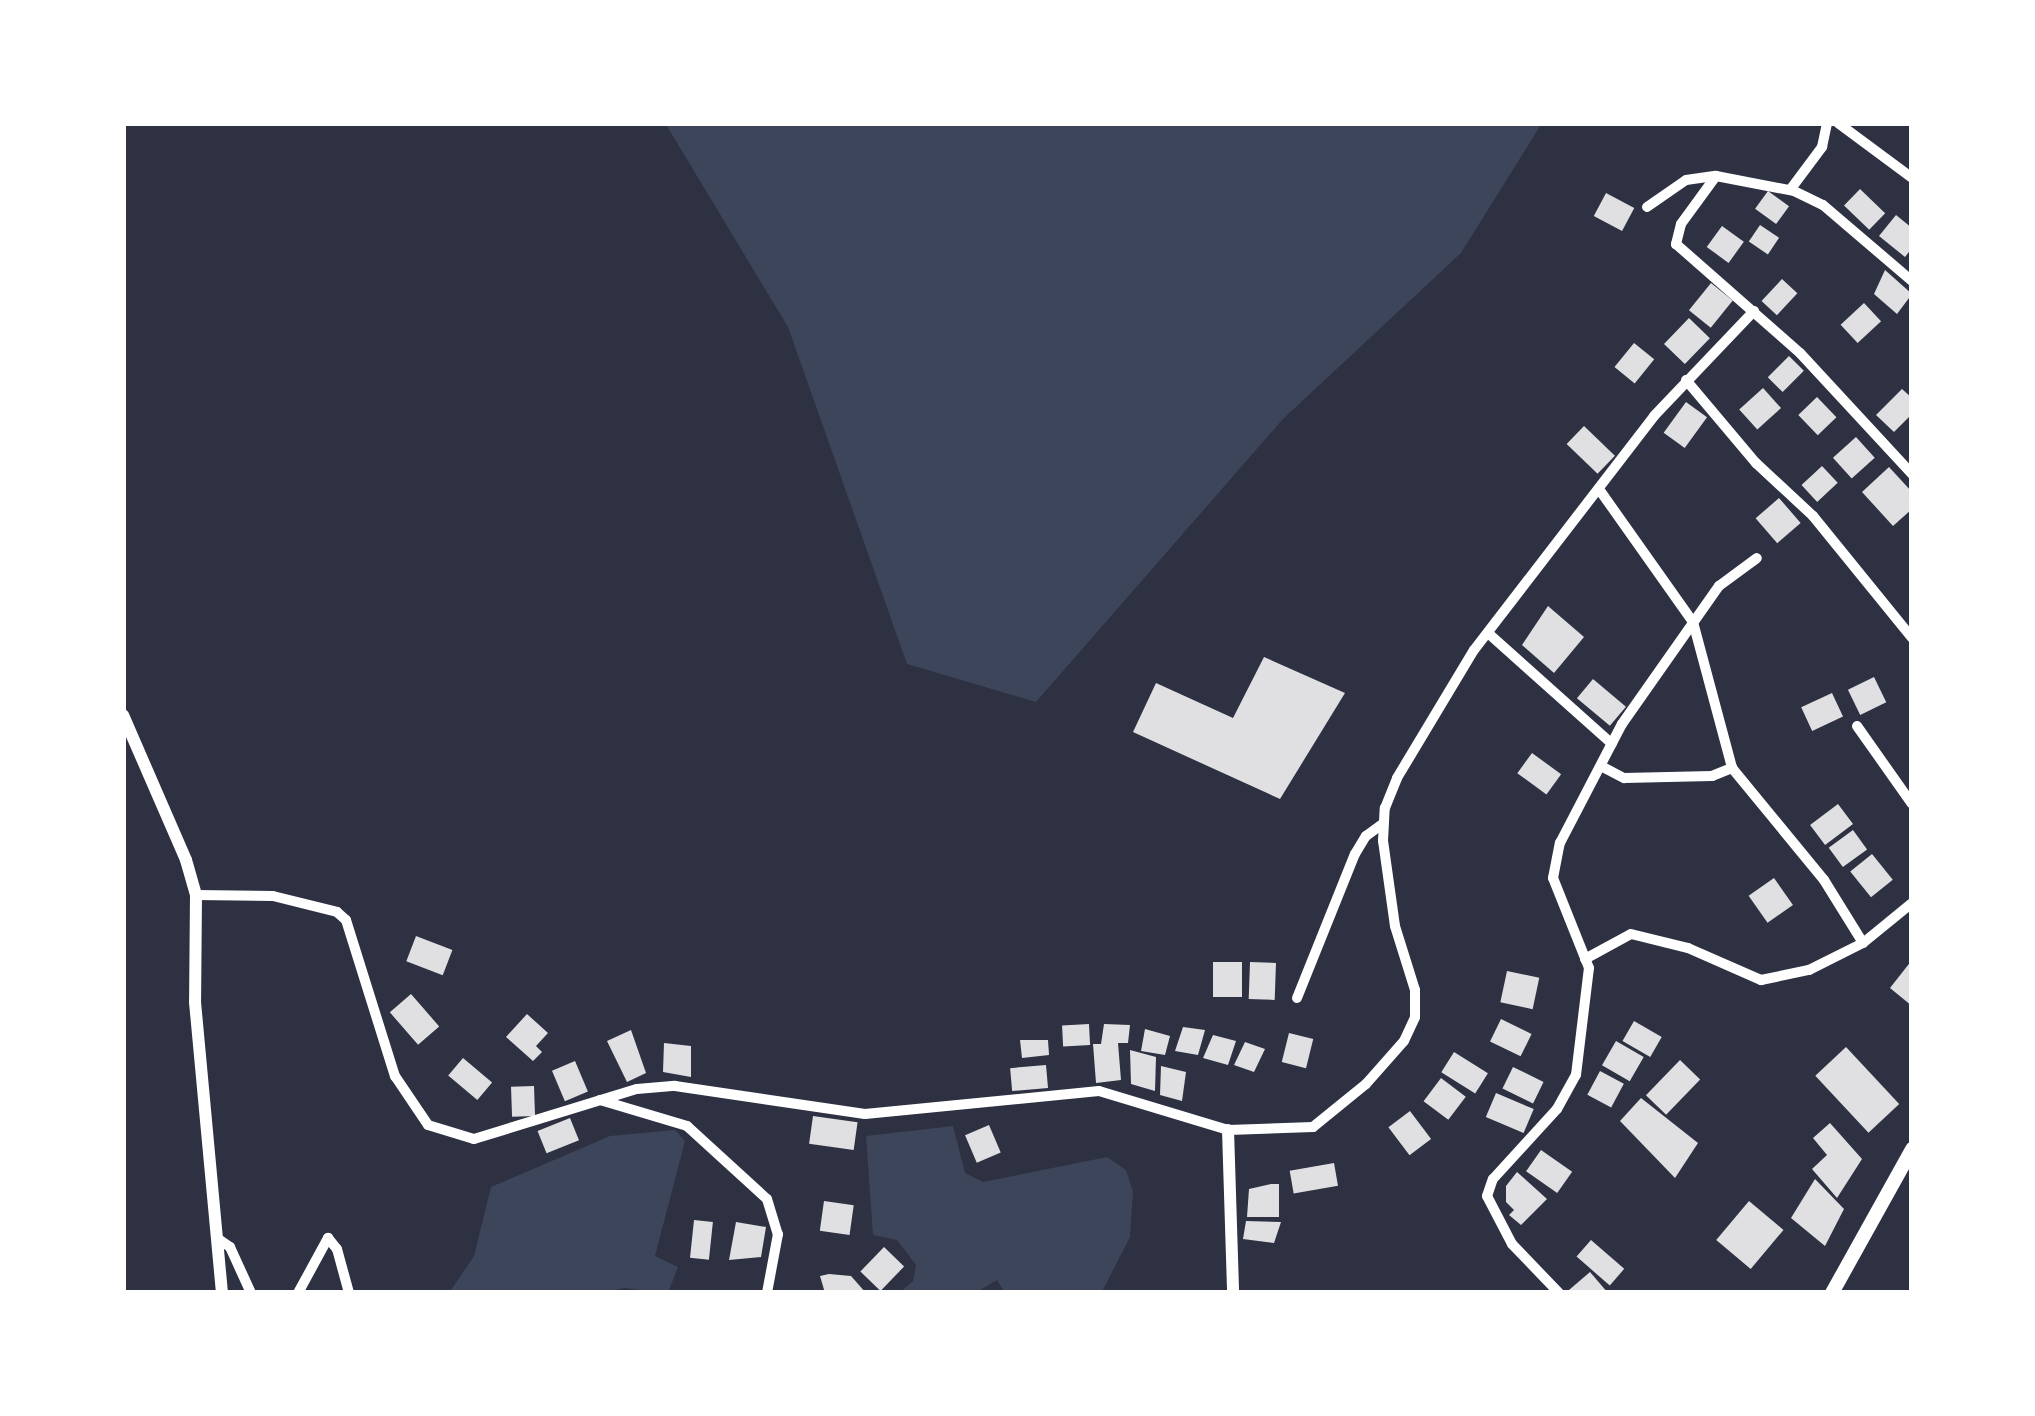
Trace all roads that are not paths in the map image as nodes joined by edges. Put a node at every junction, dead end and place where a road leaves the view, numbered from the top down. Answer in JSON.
{"nodes":[{"id":1,"x":1827,"y":123,"type":"edge"},
{"id":2,"x":1838,"y":123,"type":"edge"},
{"id":3,"x":1716,"y":176,"type":"junction"},
{"id":4,"x":1912,"y":178,"type":"edge"},
{"id":5,"x":1790,"y":190,"type":"junction"},
{"id":6,"x":1647,"y":206,"type":"dead end"},
{"id":7,"x":1912,"y":281,"type":"edge"},
{"id":8,"x":1754,"y":311,"type":"junction"},
{"id":9,"x":1686,"y":380,"type":"junction"},
{"id":10,"x":1912,"y":474,"type":"edge"},
{"id":11,"x":1600,"y":492,"type":"junction"},
{"id":12,"x":1757,"y":558,"type":"dead end"},
{"id":13,"x":1693,"y":622,"type":"junction"},
{"id":14,"x":1488,"y":633,"type":"junction"},
{"id":15,"x":1912,"y":638,"type":"edge"},
{"id":16,"x":123,"y":715,"type":"edge"},
{"id":17,"x":1857,"y":726,"type":"dead end"},
{"id":18,"x":1612,"y":744,"type":"junction"},
{"id":19,"x":1600,"y":766,"type":"junction"},
{"id":20,"x":1732,"y":767,"type":"junction"},
{"id":21,"x":1912,"y":805,"type":"edge"},
{"id":22,"x":1384,"y":823,"type":"junction"},
{"id":23,"x":196,"y":895,"type":"junction"},
{"id":24,"x":1912,"y":903,"type":"edge"},
{"id":25,"x":1864,"y":944,"type":"junction"},
{"id":26,"x":1585,"y":959,"type":"junction"},
{"id":27,"x":1297,"y":998,"type":"dead end"},
{"id":28,"x":599,"y":1100,"type":"junction"},
{"id":29,"x":1228,"y":1130,"type":"junction"},
{"id":30,"x":1912,"y":1149,"type":"edge"},
{"id":31,"x":217,"y":1238,"type":"junction"},
{"id":32,"x":223,"y":1293,"type":"edge"},
{"id":33,"x":251,"y":1293,"type":"edge"},
{"id":34,"x":298,"y":1293,"type":"edge"},
{"id":35,"x":349,"y":1293,"type":"edge"},
{"id":36,"x":767,"y":1293,"type":"edge"},
{"id":37,"x":1233,"y":1293,"type":"edge"},
{"id":38,"x":1559,"y":1293,"type":"edge"},
{"id":39,"x":1832,"y":1293,"type":"edge"}],
"edges":[{"from":1,"to":5,"type":"street"},
{"from":2,"to":4,"type":"street"},
{"from":3,"to":5,"type":"street"},
{"from":3,"to":6,"type":"street"},
{"from":3,"to":8,"type":"street"},
{"from":5,"to":7,"type":"street"},
{"from":8,"to":9,"type":"street"},
{"from":8,"to":10,"type":"street"},
{"from":9,"to":11,"type":"street"},
{"from":9,"to":15,"type":"street"},
{"from":11,"to":13,"type":"street"},
{"from":11,"to":14,"type":"street"},
{"from":12,"to":13,"type":"street"},
{"from":13,"to":18,"type":"street"},
{"from":13,"to":20,"type":"street"},
{"from":14,"to":18,"type":"street"},
{"from":14,"to":22,"type":"street"},
{"from":16,"to":23,"type":"street"},
{"from":17,"to":21,"type":"street"},
{"from":18,"to":19,"type":"street"},
{"from":19,"to":20,"type":"street"},
{"from":19,"to":26,"type":"street"},
{"from":20,"to":25,"type":"street"},
{"from":22,"to":27,"type":"street"},
{"from":22,"to":29,"type":"street"},
{"from":23,"to":28,"type":"street"},
{"from":23,"to":31,"type":"street"},
{"from":24,"to":25,"type":"street"},
{"from":25,"to":26,"type":"street"},
{"from":26,"to":38,"type":"street"},
{"from":28,"to":29,"type":"street"},
{"from":28,"to":36,"type":"street"},
{"from":29,"to":37,"type":"street"},
{"from":30,"to":39,"type":"main road"},
{"from":31,"to":32,"type":"street"},
{"from":31,"to":33,"type":"street"},
{"from":34,"to":35,"type":"street"}]}
